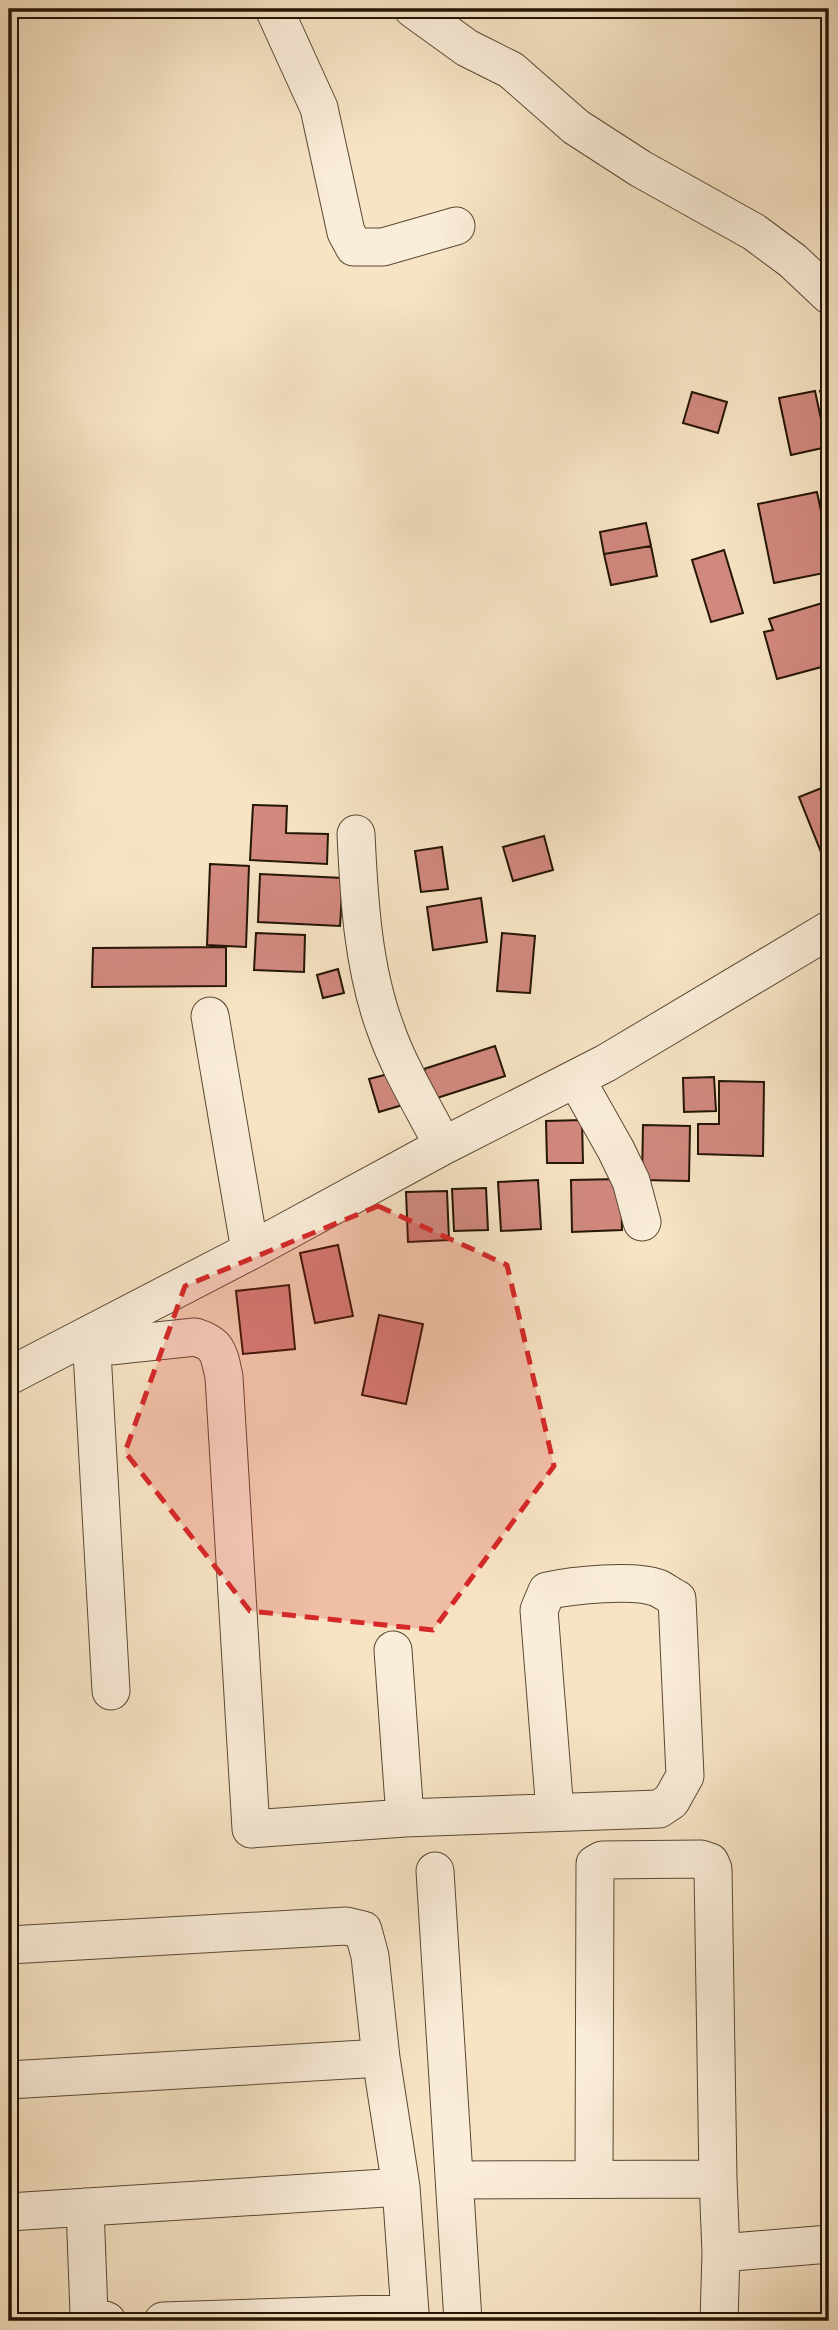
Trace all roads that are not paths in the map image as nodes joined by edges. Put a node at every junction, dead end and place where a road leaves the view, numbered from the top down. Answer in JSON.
{"nodes":[{"id":1,"x":274,"y":9,"type":"edge"},
{"id":2,"x":413,"y":9,"type":"edge"},
{"id":3,"x":456,"y":226,"type":"dead end"},
{"id":4,"x":829,"y":295,"type":"edge"},
{"id":5,"x":356,"y":834,"type":"dead end"},
{"id":6,"x":829,"y":930,"type":"edge"},
{"id":7,"x":211,"y":1016,"type":"dead end"},
{"id":8,"x":576,"y":1079,"type":"junction"},
{"id":9,"x":443,"y":1146,"type":"junction"},
{"id":10,"x":642,"y":1222,"type":"dead end"},
{"id":11,"x":250,"y":1251,"type":"junction"},
{"id":12,"x":91,"y":1341,"type":"junction"},
{"id":13,"x":9,"y":1376,"type":"edge"},
{"id":14,"x":393,"y":1650,"type":"dead end"},
{"id":15,"x":111,"y":1691,"type":"dead end"},
{"id":16,"x":555,"y":1812,"type":"junction"},
{"id":17,"x":405,"y":1818,"type":"junction"},
{"id":18,"x":435,"y":1871,"type":"dead end"},
{"id":19,"x":9,"y":1945,"type":"edge"},
{"id":20,"x":381,"y":2058,"type":"junction"},
{"id":21,"x":9,"y":2080,"type":"edge"},
{"id":22,"x":594,"y":2179,"type":"junction"},
{"id":23,"x":718,"y":2179,"type":"junction"},
{"id":24,"x":455,"y":2180,"type":"junction"},
{"id":25,"x":401,"y":2187,"type":"junction"},
{"id":26,"x":85,"y":2207,"type":"junction"},
{"id":27,"x":9,"y":2212,"type":"edge"},
{"id":28,"x":829,"y":2244,"type":"edge"},
{"id":29,"x":721,"y":2253,"type":"junction"},
{"id":30,"x":107,"y":2321,"type":"edge"},
{"id":31,"x":163,"y":2321,"type":"edge"},
{"id":32,"x":463,"y":2321,"type":"edge"},
{"id":33,"x":719,"y":2321,"type":"edge"}],
"edges":[{"from":1,"to":3,"type":"street"},
{"from":2,"to":4,"type":"street"},
{"from":5,"to":9,"type":"street"},
{"from":6,"to":8,"type":"street"},
{"from":7,"to":11,"type":"street"},
{"from":8,"to":9,"type":"street"},
{"from":8,"to":10,"type":"street"},
{"from":9,"to":11,"type":"street"},
{"from":11,"to":12,"type":"street"},
{"from":12,"to":13,"type":"street"},
{"from":12,"to":15,"type":"street"},
{"from":12,"to":17,"type":"street"},
{"from":14,"to":17,"type":"street"},
{"from":16,"to":16,"type":"street"},
{"from":16,"to":17,"type":"street"},
{"from":18,"to":24,"type":"street"},
{"from":19,"to":20,"type":"street"},
{"from":20,"to":21,"type":"street"},
{"from":20,"to":25,"type":"street"},
{"from":22,"to":23,"type":"street"},
{"from":22,"to":23,"type":"street"},
{"from":22,"to":24,"type":"street"},
{"from":23,"to":29,"type":"street"},
{"from":24,"to":32,"type":"street"},
{"from":25,"to":26,"type":"street"},
{"from":25,"to":31,"type":"street"},
{"from":26,"to":27,"type":"street"},
{"from":26,"to":30,"type":"street"},
{"from":28,"to":29,"type":"street"},
{"from":29,"to":33,"type":"street"}]}
